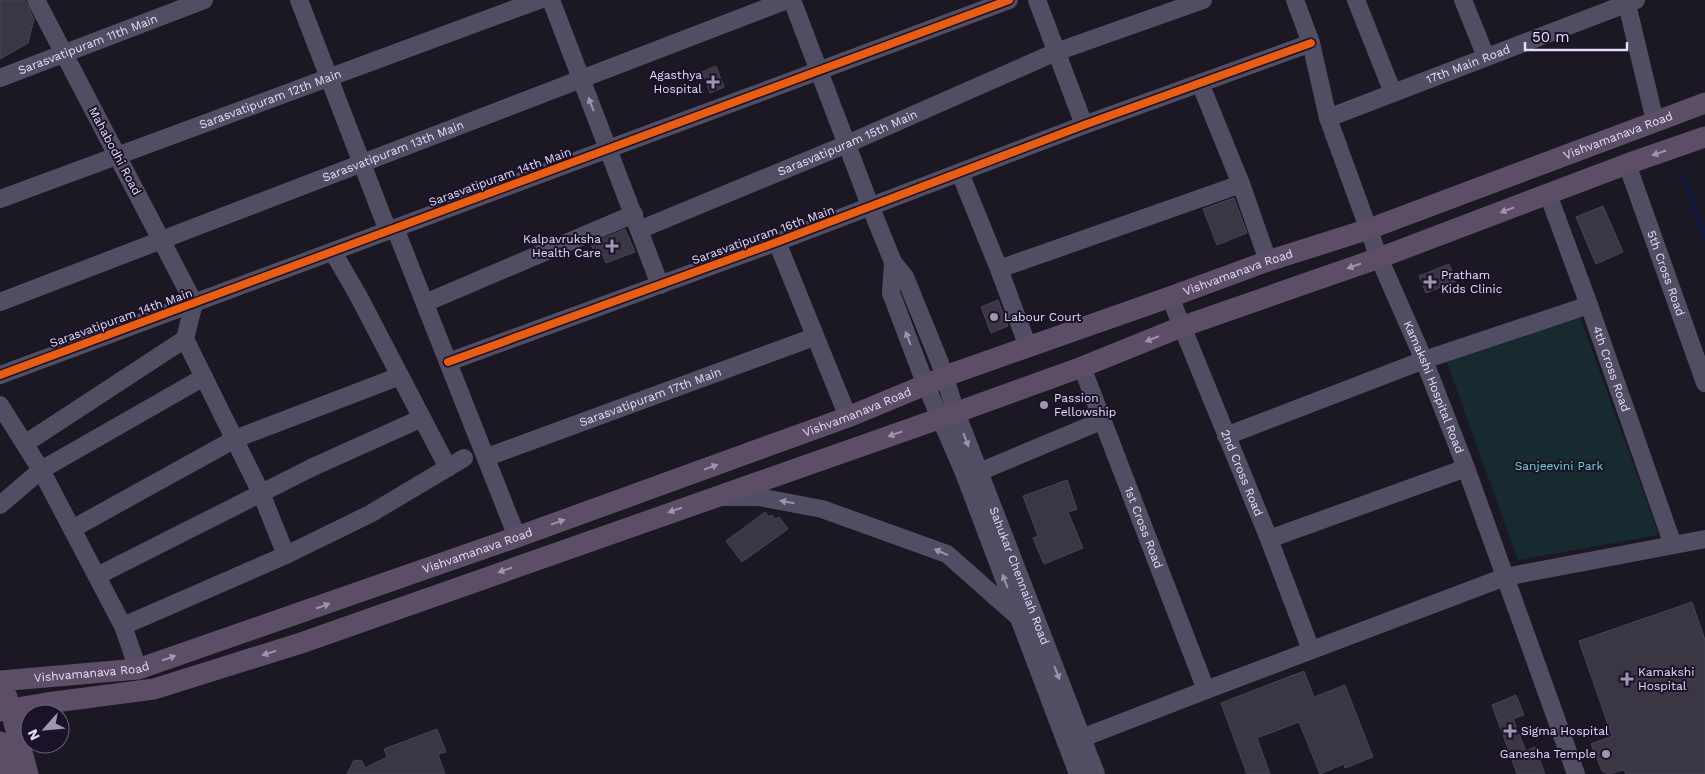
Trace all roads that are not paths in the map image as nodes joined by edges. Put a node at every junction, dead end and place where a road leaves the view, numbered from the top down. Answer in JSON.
{"nodes":[{"id":1,"x":36,"y":0,"type":"edge"},
{"id":2,"x":204,"y":0,"type":"edge"},
{"id":3,"x":299,"y":0,"type":"edge"},
{"id":4,"x":539,"y":0,"type":"edge"},
{"id":5,"x":551,"y":0,"type":"edge"},
{"id":6,"x":787,"y":0,"type":"edge"},
{"id":7,"x":792,"y":0,"type":"edge"},
{"id":8,"x":1009,"y":0,"type":"edge"},
{"id":9,"x":1037,"y":0,"type":"edge"},
{"id":10,"x":1203,"y":0,"type":"edge"},
{"id":11,"x":1295,"y":0,"type":"edge"},
{"id":12,"x":1356,"y":0,"type":"edge"},
{"id":13,"x":1463,"y":0,"type":"edge"},
{"id":14,"x":1629,"y":1,"type":"edge"},
{"id":15,"x":1310,"y":43,"type":"junction"},
{"id":16,"x":1056,"y":52,"type":"junction"},
{"id":17,"x":64,"y":54,"type":"junction"},
{"id":18,"x":1486,"y":57,"type":"junction"},
{"id":19,"x":818,"y":71,"type":"junction"},
{"id":20,"x":0,"y":78,"type":"edge"},
{"id":21,"x":329,"y":78,"type":"junction"},
{"id":22,"x":581,"y":79,"type":"junction"},
{"id":23,"x":1200,"y":83,"type":"junction"},
{"id":24,"x":1393,"y":93,"type":"junction"},
{"id":25,"x":1705,"y":103,"type":"edge"},
{"id":26,"x":1328,"y":118,"type":"junction"},
{"id":27,"x":1655,"y":121,"type":"junction"},
{"id":28,"x":1084,"y":125,"type":"junction"},
{"id":29,"x":1705,"y":137,"type":"edge"},
{"id":30,"x":847,"y":144,"type":"junction"},
{"id":31,"x":608,"y":149,"type":"junction"},
{"id":32,"x":117,"y":156,"type":"junction"},
{"id":33,"x":362,"y":163,"type":"junction"},
{"id":34,"x":1627,"y":164,"type":"junction"},
{"id":35,"x":960,"y":173,"type":"junction"},
{"id":36,"x":1241,"y":184,"type":"junction"},
{"id":37,"x":1548,"y":194,"type":"junction"},
{"id":38,"x":0,"y":199,"type":"edge"},
{"id":39,"x":871,"y":208,"type":"junction"},
{"id":40,"x":637,"y":222,"type":"junction"},
{"id":41,"x":392,"y":229,"type":"junction"},
{"id":42,"x":1369,"y":229,"type":"junction"},
{"id":43,"x":162,"y":240,"type":"junction"},
{"id":44,"x":777,"y":242,"type":"junction"},
{"id":45,"x":332,"y":252,"type":"junction"},
{"id":46,"x":1379,"y":258,"type":"junction"},
{"id":47,"x":1268,"y":261,"type":"junction"},
{"id":48,"x":999,"y":269,"type":"junction"},
{"id":49,"x":660,"y":285,"type":"junction"},
{"id":50,"x":1170,"y":297,"type":"junction"},
{"id":51,"x":0,"y":302,"type":"edge"},
{"id":52,"x":194,"y":303,"type":"junction"},
{"id":53,"x":425,"y":304,"type":"junction"},
{"id":54,"x":1589,"y":305,"type":"junction"},
{"id":55,"x":1181,"y":327,"type":"junction"},
{"id":56,"x":814,"y":337,"type":"junction"},
{"id":57,"x":185,"y":339,"type":"junction"},
{"id":58,"x":1028,"y":347,"type":"junction"},
{"id":59,"x":1424,"y":360,"type":"junction"},
{"id":60,"x":448,"y":362,"type":"junction"},
{"id":61,"x":1082,"y":367,"type":"junction"},
{"id":62,"x":0,"y":375,"type":"edge"},
{"id":63,"x":204,"y":376,"type":"junction"},
{"id":64,"x":400,"y":376,"type":"junction"},
{"id":65,"x":934,"y":380,"type":"junction"},
{"id":66,"x":1705,"y":383,"type":"edge"},
{"id":67,"x":0,"y":405,"type":"edge"},
{"id":68,"x":948,"y":415,"type":"junction"},
{"id":69,"x":848,"y":417,"type":"junction"},
{"id":70,"x":422,"y":418,"type":"junction"},
{"id":71,"x":1101,"y":421,"type":"junction"},
{"id":72,"x":1226,"y":436,"type":"junction"},
{"id":73,"x":235,"y":439,"type":"junction"},
{"id":74,"x":26,"y":443,"type":"junction"},
{"id":75,"x":487,"y":457,"type":"junction"},
{"id":76,"x":464,"y":458,"type":"dead end"},
{"id":77,"x":448,"y":468,"type":"junction"},
{"id":78,"x":1466,"y":468,"type":"junction"},
{"id":79,"x":41,"y":470,"type":"junction"},
{"id":80,"x":979,"y":472,"type":"junction"},
{"id":81,"x":261,"y":493,"type":"junction"},
{"id":82,"x":713,"y":497,"type":"junction"},
{"id":83,"x":0,"y":505,"type":"edge"},
{"id":84,"x":72,"y":529,"type":"junction"},
{"id":85,"x":517,"y":537,"type":"junction"},
{"id":86,"x":1269,"y":539,"type":"junction"},
{"id":87,"x":1705,"y":539,"type":"edge"},
{"id":88,"x":1673,"y":545,"type":"junction"},
{"id":89,"x":286,"y":555,"type":"junction"},
{"id":90,"x":97,"y":576,"type":"junction"},
{"id":91,"x":1505,"y":577,"type":"junction"},
{"id":92,"x":1018,"y":617,"type":"junction"},
{"id":93,"x":123,"y":626,"type":"junction"},
{"id":94,"x":1312,"y":650,"type":"junction"},
{"id":95,"x":138,"y":669,"type":"junction"},
{"id":96,"x":1,"y":679,"type":"edge"},
{"id":97,"x":1206,"y":690,"type":"junction"},
{"id":98,"x":5,"y":710,"type":"edge"},
{"id":99,"x":1082,"y":738,"type":"junction"},
{"id":100,"x":0,"y":742,"type":"edge"},
{"id":101,"x":9,"y":774,"type":"edge"},
{"id":102,"x":28,"y":774,"type":"edge"},
{"id":103,"x":1078,"y":774,"type":"edge"},
{"id":104,"x":1096,"y":774,"type":"edge"},
{"id":105,"x":1576,"y":774,"type":"edge"}],
"edges":[{"from":1,"to":17,"type":"street","name":"Mahabodhi Road"},
{"from":2,"to":17,"type":"street","name":"Sarasvatipuram 11th Main"},
{"from":3,"to":21,"type":"street"},
{"from":4,"to":21,"type":"street","name":"Sarasvatipuram 12th Main"},
{"from":5,"to":22,"type":"street"},
{"from":6,"to":22,"type":"street","name":"Sarasvatipuram 13th Main"},
{"from":7,"to":19,"type":"street"},
{"from":8,"to":19,"type":"street","name":"Sarasvatipuram 14th Main"},
{"from":9,"to":16,"type":"street"},
{"from":10,"to":16,"type":"street","name":"Sarasvatipuram 15th Main"},
{"from":11,"to":15,"type":"street","name":"Kamakshi Hospital Road"},
{"from":12,"to":24,"type":"street"},
{"from":13,"to":18,"type":"street"},
{"from":14,"to":18,"type":"street","name":"17th Main Road"},
{"from":14,"to":27,"type":"street"},
{"from":15,"to":23,"type":"street","name":"Sarasvatipuram 16th Main"},
{"from":15,"to":26,"type":"street","name":"Kamakshi Hospital Road"},
{"from":16,"to":28,"type":"street"},
{"from":16,"to":30,"type":"street","name":"Sarasvatipuram 15th Main"},
{"from":17,"to":20,"type":"street","name":"Sarasvatipuram 11th Main"},
{"from":17,"to":32,"type":"street","name":"Mahabodhi Road"},
{"from":18,"to":24,"type":"street","name":"17th Main Road"},
{"from":19,"to":30,"type":"street"},
{"from":19,"to":31,"type":"street","name":"Sarasvatipuram 14th Main"},
{"from":21,"to":32,"type":"street","name":"Sarasvatipuram 12th Main"},
{"from":21,"to":33,"type":"street"},
{"from":31,"to":22,"type":"street","one_way":true},
{"from":22,"to":33,"type":"street","name":"Sarasvatipuram 13th Main"},
{"from":23,"to":28,"type":"street","name":"Sarasvatipuram 16th Main"},
{"from":23,"to":36,"type":"street"},
{"from":24,"to":26,"type":"street","name":"17th Main Road"},
{"from":25,"to":27,"type":"main road","name":"Vishvamanava Road"},
{"from":26,"to":42,"type":"street","name":"Kamakshi Hospital Road"},
{"from":27,"to":42,"type":"main road","name":"Vishvamanava Road"},
{"from":28,"to":35,"type":"street","name":"Sarasvatipuram 16th Main"},
{"from":29,"to":34,"type":"main road","name":"Vishvamanava Road","one_way":true},
{"from":30,"to":39,"type":"street"},
{"from":30,"to":40,"type":"street","name":"Sarasvatipuram 15th Main"},
{"from":31,"to":40,"type":"street"},
{"from":31,"to":41,"type":"street","name":"Sarasvatipuram 14th Main"},
{"from":32,"to":38,"type":"street","name":"Sarasvatipuram 12th Main"},
{"from":32,"to":43,"type":"street","name":"Mahabodhi Road"},
{"from":33,"to":41,"type":"street"},
{"from":33,"to":43,"type":"street","name":"Sarasvatipuram 13th Main"},
{"from":34,"to":37,"type":"main road","name":"Vishvamanava Road"},
{"from":34,"to":66,"type":"street","name":"5th Cross Road"},
{"from":35,"to":39,"type":"street","name":"Sarasvatipuram 16th Main"},
{"from":35,"to":48,"type":"street"},
{"from":36,"to":47,"type":"street"},
{"from":36,"to":48,"type":"street"},
{"from":37,"to":46,"type":"main road","name":"Vishvamanava Road","one_way":true},
{"from":37,"to":54,"type":"street","name":"4th Cross Road"},
{"from":39,"to":44,"type":"street","name":"Sarasvatipuram 16th Main"},
{"from":39,"to":65,"type":"street","name":"Sahukar Chennaiah Road"},
{"from":40,"to":49,"type":"street"},
{"from":40,"to":53,"type":"street","name":"Sarasvatipuram 15th Main"},
{"from":41,"to":45,"type":"street","name":"Sarasvatipuram 14th Main"},
{"from":41,"to":53,"type":"street"},
{"from":42,"to":46,"type":"street","name":"Kamakshi Hospital Road"},
{"from":42,"to":47,"type":"main road","name":"Vishvamanava Road"},
{"from":43,"to":51,"type":"street","name":"Sarasvatipuram 13th Main"},
{"from":43,"to":52,"type":"street","name":"Mahabodhi Road"},
{"from":44,"to":49,"type":"street","name":"Sarasvatipuram 16th Main"},
{"from":44,"to":56,"type":"street"},
{"from":45,"to":52,"type":"street","name":"Sarasvatipuram 14th Main"},
{"from":45,"to":64,"type":"street"},
{"from":46,"to":55,"type":"main road","name":"Vishvamanava Road","one_way":true},
{"from":46,"to":59,"type":"street","name":"Kamakshi Hospital Road"},
{"from":47,"to":50,"type":"main road","name":"Vishvamanava Road"},
{"from":48,"to":58,"type":"street"},
{"from":49,"to":60,"type":"street","name":"Sarasvatipuram 16th Main"},
{"from":50,"to":55,"type":"street","name":"2nd Cross Road"},
{"from":50,"to":58,"type":"main road","name":"Vishvamanava Road"},
{"from":52,"to":57,"type":"street"},
{"from":52,"to":62,"type":"street","name":"Sarasvatipuram 14th Main"},
{"from":53,"to":60,"type":"street"},
{"from":54,"to":59,"type":"street"},
{"from":54,"to":88,"type":"street","name":"4th Cross Road"},
{"from":55,"to":61,"type":"main road","name":"Vishvamanava Road","one_way":true},
{"from":55,"to":72,"type":"street","name":"2nd Cross Road"},
{"from":56,"to":69,"type":"street"},
{"from":56,"to":75,"type":"street","name":"Sarasvatipuram 17th Main"},
{"from":57,"to":63,"type":"street"},
{"from":57,"to":74,"type":"street"},
{"from":58,"to":65,"type":"main road","name":"Vishvamanava Road"},
{"from":59,"to":72,"type":"street"},
{"from":59,"to":78,"type":"street","name":"Kamakshi Hospital Road"},
{"from":60,"to":75,"type":"street"},
{"from":61,"to":68,"type":"main road","name":"Vishvamanava Road"},
{"from":61,"to":71,"type":"street","name":"1st Cross Road"},
{"from":63,"to":73,"type":"street"},
{"from":63,"to":79,"type":"street"},
{"from":64,"to":70,"type":"street"},
{"from":64,"to":73,"type":"street"},
{"from":65,"to":68,"type":"street","name":"Sahukar Chennaiah Road"},
{"from":65,"to":69,"type":"main road","name":"Vishvamanava Road"},
{"from":67,"to":74,"type":"street"},
{"from":68,"to":80,"type":"street","name":"Sahukar Chennaiah Road","one_way":true},
{"from":68,"to":82,"type":"main road","name":"Vishvamanava Road","one_way":true},
{"from":92,"to":68,"type":"street","name":"Sahukar Chennaiah Road","one_way":true},
{"from":85,"to":69,"type":"main road","name":"Vishvamanava Road","one_way":true},
{"from":70,"to":77,"type":"street"},
{"from":70,"to":81,"type":"street"},
{"from":71,"to":80,"type":"street"},
{"from":71,"to":97,"type":"street","name":"1st Cross Road"},
{"from":72,"to":86,"type":"street","name":"2nd Cross Road"},
{"from":73,"to":81,"type":"street"},
{"from":73,"to":84,"type":"street"},
{"from":74,"to":79,"type":"street"},
{"from":75,"to":85,"type":"street"},
{"from":76,"to":77,"type":"street"},
{"from":77,"to":89,"type":"street"},
{"from":78,"to":86,"type":"street"},
{"from":78,"to":91,"type":"street","name":"Kamakshi Hospital Road"},
{"from":79,"to":83,"type":"street"},
{"from":79,"to":84,"type":"street"},
{"from":80,"to":99,"type":"street","name":"Sahukar Chennaiah Road","one_way":true},
{"from":81,"to":89,"type":"street"},
{"from":81,"to":90,"type":"street"},
{"from":92,"to":82,"type":"street","one_way":true},
{"from":82,"to":98,"type":"main road","name":"Vishvamanava Road","one_way":true},
{"from":84,"to":90,"type":"street"},
{"from":95,"to":85,"type":"main road","name":"Vishvamanava Road","one_way":true},
{"from":86,"to":94,"type":"street","name":"2nd Cross Road"},
{"from":87,"to":88,"type":"street"},
{"from":88,"to":91,"type":"street"},
{"from":89,"to":93,"type":"street"},
{"from":90,"to":93,"type":"street"},
{"from":91,"to":94,"type":"street"},
{"from":91,"to":105,"type":"street","name":"Kamakshi Hospital Road"},
{"from":92,"to":103,"type":"street","name":"Sahukar Chennaiah Road"},
{"from":93,"to":95,"type":"street"},
{"from":94,"to":97,"type":"street"},
{"from":95,"to":96,"type":"main road","name":"Vishvamanava Road"},
{"from":96,"to":98,"type":"main road"},
{"from":97,"to":99,"type":"street"},
{"from":98,"to":102,"type":"main road"},
{"from":99,"to":104,"type":"street","name":"Sahukar Chennaiah Road"},
{"from":100,"to":101,"type":"main road"}]}
